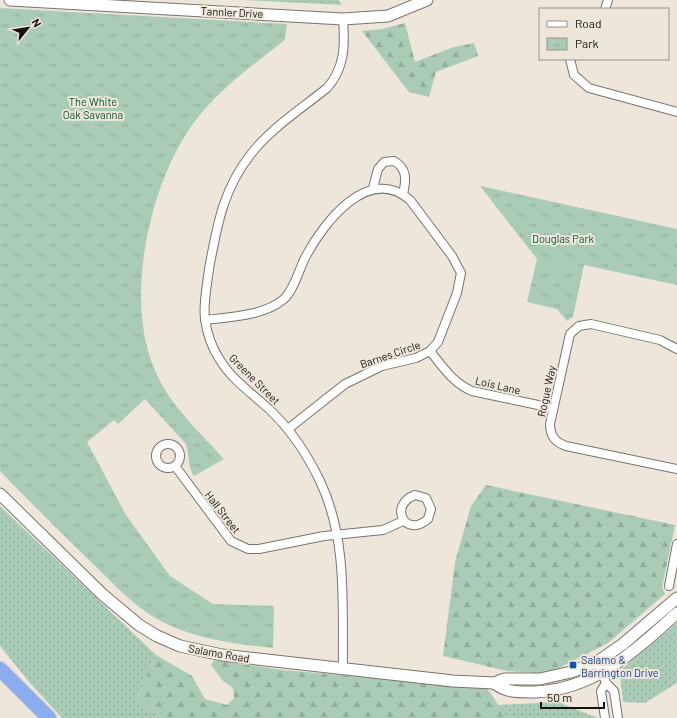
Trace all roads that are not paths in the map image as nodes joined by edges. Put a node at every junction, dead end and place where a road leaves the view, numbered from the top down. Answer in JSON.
{"nodes":[{"id":1,"x":10,"y":0,"type":"edge"},
{"id":2,"x":427,"y":0,"type":"edge"},
{"id":3,"x":343,"y":19,"type":"junction"},
{"id":4,"x":570,"y":60,"type":"edge"},
{"id":5,"x":677,"y":112,"type":"edge"},
{"id":6,"x":373,"y":188,"type":"junction"},
{"id":7,"x":403,"y":194,"type":"junction"},
{"id":8,"x":205,"y":320,"type":"junction"},
{"id":9,"x":677,"y":349,"type":"edge"},
{"id":10,"x":430,"y":351,"type":"junction"},
{"id":11,"x":552,"y":408,"type":"junction"},
{"id":12,"x":288,"y":429,"type":"junction"},
{"id":13,"x":175,"y":466,"type":"dead end"},
{"id":14,"x":677,"y":469,"type":"edge"},
{"id":15,"x":0,"y":494,"type":"edge"},
{"id":16,"x":403,"y":521,"type":"dead end"},
{"id":17,"x":337,"y":534,"type":"junction"},
{"id":18,"x":677,"y":544,"type":"edge"},
{"id":19,"x":669,"y":586,"type":"dead end"},
{"id":20,"x":677,"y":598,"type":"edge"},
{"id":21,"x":677,"y":613,"type":"edge"},
{"id":22,"x":0,"y":662,"type":"edge"},
{"id":23,"x":597,"y":662,"type":"junction"},
{"id":24,"x":0,"y":669,"type":"edge"},
{"id":25,"x":343,"y":669,"type":"junction"},
{"id":26,"x":605,"y":678,"type":"junction"},
{"id":27,"x":494,"y":683,"type":"junction"},
{"id":28,"x":22,"y":690,"type":"junction"},
{"id":29,"x":49,"y":718,"type":"edge"},
{"id":30,"x":604,"y":718,"type":"edge"},
{"id":31,"x":618,"y":718,"type":"edge"}],
"edges":[{"from":1,"to":3,"type":"main road","name":"Tannler Drive"},
{"from":2,"to":3,"type":"main road","name":"Tannler Drive"},
{"from":3,"to":8,"type":"street","name":"Greene Street"},
{"from":4,"to":5,"type":"street"},
{"from":6,"to":7,"type":"street","name":"Barnes Circle"},
{"from":6,"to":7,"type":"street"},
{"from":6,"to":8,"type":"street"},
{"from":7,"to":10,"type":"street","name":"Barnes Circle"},
{"from":8,"to":12,"type":"street","name":"Greene Street"},
{"from":9,"to":11,"type":"street","name":"Rogue Way"},
{"from":10,"to":11,"type":"street","name":"Lois Lane"},
{"from":10,"to":12,"type":"street","name":"Barnes Circle"},
{"from":11,"to":14,"type":"street","name":"Rogue Way"},
{"from":12,"to":17,"type":"street","name":"Greene Street"},
{"from":13,"to":17,"type":"street","name":"Hall Street"},
{"from":15,"to":25,"type":"main road","name":"Salamo Road"},
{"from":16,"to":17,"type":"street","name":"Hall Street"},
{"from":17,"to":25,"type":"street","name":"Greene Street"},
{"from":18,"to":19,"type":"street"},
{"from":20,"to":23,"type":"main road","name":"Salamo Road"},
{"from":21,"to":26,"type":"main road","name":"Salamo Road"},
{"from":22,"to":28,"type":"highway"},
{"from":23,"to":26,"type":"street"},
{"from":23,"to":27,"type":"main road","name":"Salamo Road"},
{"from":24,"to":28,"type":"highway"},
{"from":25,"to":27,"type":"main road","name":"Salamo Road"},
{"from":26,"to":27,"type":"main road","name":"Salamo Road"},
{"from":26,"to":30,"type":"street"},
{"from":26,"to":31,"type":"street"},
{"from":28,"to":29,"type":"highway"}]}
